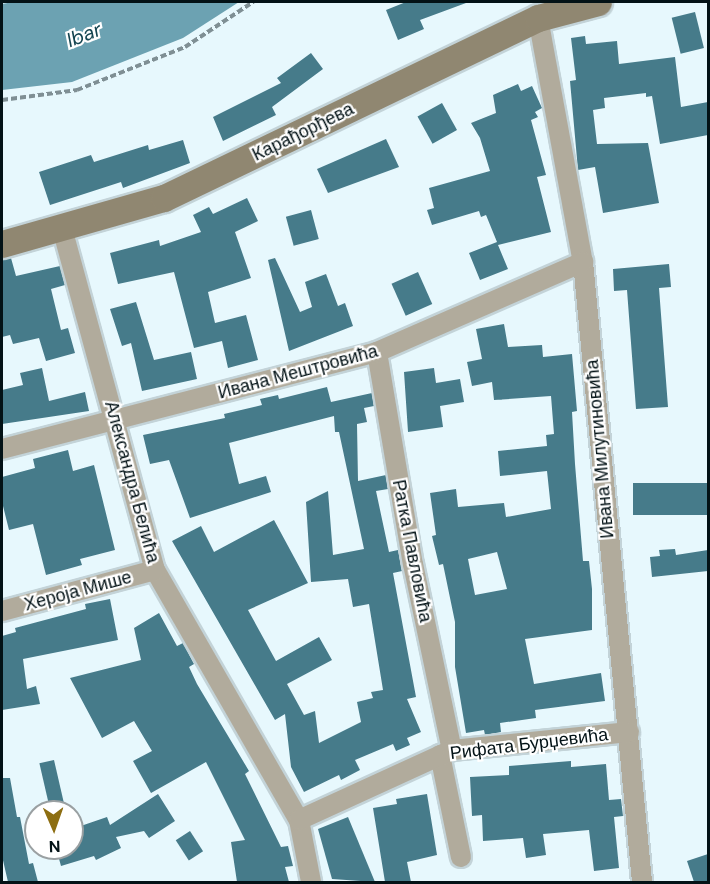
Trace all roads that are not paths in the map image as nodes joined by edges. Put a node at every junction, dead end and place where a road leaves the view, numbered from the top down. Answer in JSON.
{"nodes":[{"id":1,"x":598,"y":2,"type":"edge"},
{"id":2,"x":538,"y":18,"type":"junction"},
{"id":3,"x":62,"y":228,"type":"junction"},
{"id":4,"x":2,"y":244,"type":"edge"},
{"id":5,"x":583,"y":262,"type":"junction"},
{"id":6,"x":377,"y":352,"type":"junction"},
{"id":7,"x":115,"y":419,"type":"junction"},
{"id":8,"x":2,"y":449,"type":"edge"},
{"id":9,"x":155,"y":570,"type":"junction"},
{"id":10,"x":2,"y":611,"type":"edge"},
{"id":11,"x":629,"y":732,"type":"junction"},
{"id":12,"x":446,"y":752,"type":"junction"},
{"id":13,"x":299,"y":820,"type":"junction"},
{"id":14,"x":461,"y":858,"type":"dead end"},
{"id":15,"x":311,"y":882,"type":"edge"},
{"id":16,"x":642,"y":882,"type":"edge"}],
"edges":[{"from":1,"to":2,"type":"street","name":"Карађорђева"},
{"from":2,"to":3,"type":"street","name":"Карађорђева"},
{"from":2,"to":5,"type":"street","name":"Ивана Милутиновића"},
{"from":3,"to":4,"type":"street","name":"Карађорђева"},
{"from":3,"to":7,"type":"street","name":"Александра Белића"},
{"from":5,"to":6,"type":"street","name":"Ивана Мештровића"},
{"from":5,"to":11,"type":"street","name":"Ивана Милутиновића"},
{"from":6,"to":7,"type":"street","name":"Ивана Мештровића"},
{"from":6,"to":12,"type":"street","name":"Ратка Павловића"},
{"from":7,"to":8,"type":"street","name":"Ивана Мештровића"},
{"from":7,"to":9,"type":"street","name":"Александра Белића"},
{"from":9,"to":10,"type":"street","name":"Хероја Мише"},
{"from":9,"to":13,"type":"street","name":"Александра Белића"},
{"from":11,"to":12,"type":"street","name":"Рифата Бурџевића"},
{"from":11,"to":16,"type":"street","name":"Ивана Милутиновића"},
{"from":12,"to":13,"type":"street","name":"Рифата Бурџевића"},
{"from":12,"to":14,"type":"street","name":"Ратка Павловића"},
{"from":13,"to":15,"type":"street","name":"Александра Белића"}]}
